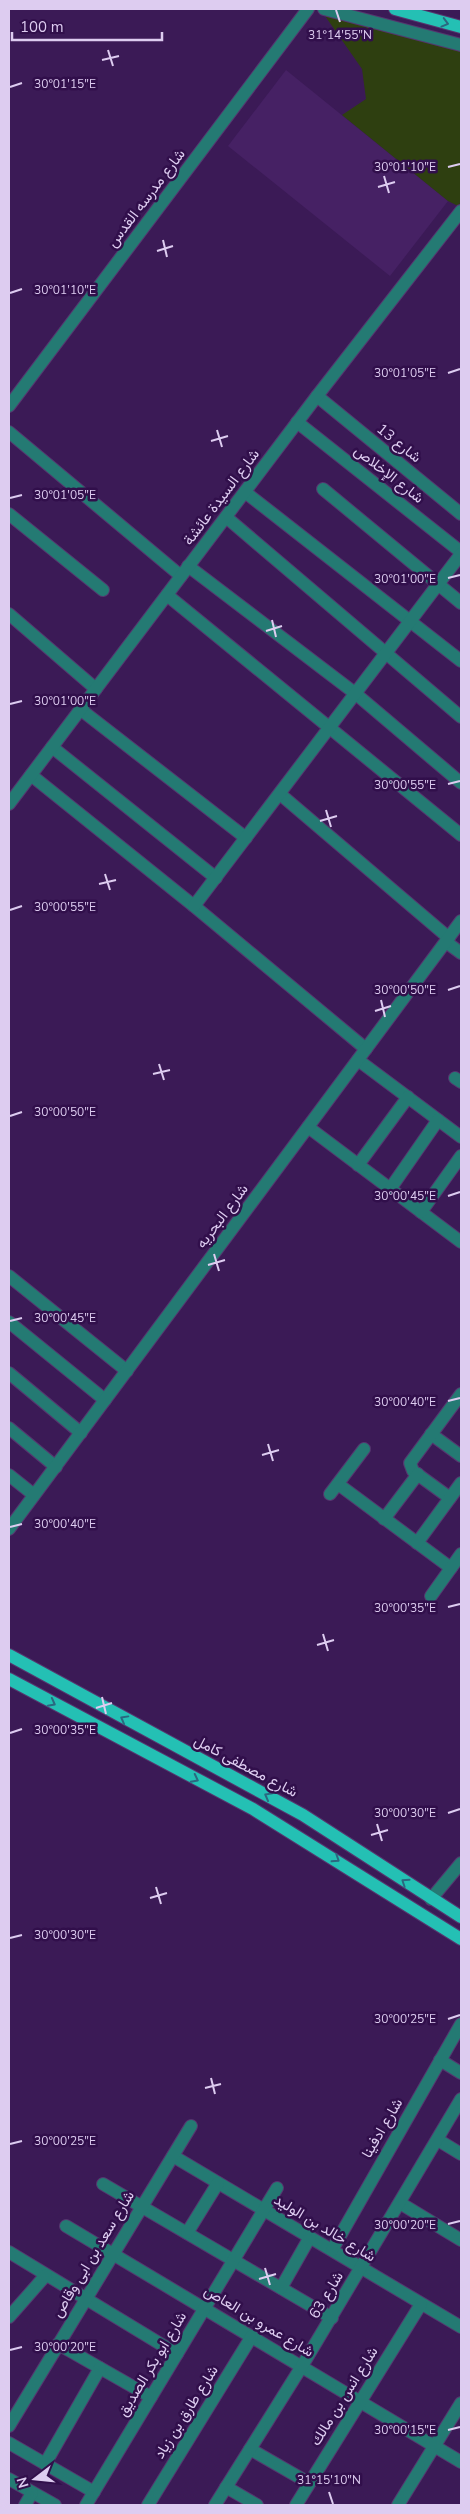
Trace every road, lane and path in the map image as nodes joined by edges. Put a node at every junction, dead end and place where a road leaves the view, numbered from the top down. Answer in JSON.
{"nodes":[{"id":1,"x":308,"y":9,"type":"edge"},
{"id":2,"x":324,"y":9,"type":"edge"},
{"id":3,"x":395,"y":9,"type":"edge"},
{"id":4,"x":461,"y":27,"type":"edge"},
{"id":5,"x":461,"y":46,"type":"edge"},
{"id":6,"x":461,"y":211,"type":"edge"},
{"id":7,"x":317,"y":396,"type":"junction"},
{"id":8,"x":9,"y":406,"type":"edge"},
{"id":9,"x":297,"y":422,"type":"junction"},
{"id":10,"x":9,"y":432,"type":"edge"},
{"id":11,"x":324,"y":489,"type":"dead end"},
{"id":12,"x":245,"y":492,"type":"junction"},
{"id":13,"x":9,"y":514,"type":"edge"},
{"id":14,"x":461,"y":514,"type":"edge"},
{"id":15,"x":226,"y":517,"type":"junction"},
{"id":16,"x":461,"y":553,"type":"edge"},
{"id":17,"x":185,"y":571,"type":"junction"},
{"id":18,"x":438,"y":585,"type":"junction"},
{"id":19,"x":103,"y":590,"type":"dead end"},
{"id":20,"x":167,"y":595,"type":"junction"},
{"id":21,"x":461,"y":603,"type":"edge"},
{"id":22,"x":9,"y":614,"type":"edge"},
{"id":23,"x":411,"y":622,"type":"junction"},
{"id":24,"x":386,"y":654,"type":"junction"},
{"id":25,"x":461,"y":661,"type":"edge"},
{"id":26,"x":96,"y":689,"type":"junction"},
{"id":27,"x":356,"y":694,"type":"junction"},
{"id":28,"x":80,"y":710,"type":"junction"},
{"id":29,"x":461,"y":717,"type":"edge"},
{"id":30,"x":330,"y":728,"type":"junction"},
{"id":31,"x":52,"y":747,"type":"junction"},
{"id":32,"x":31,"y":775,"type":"junction"},
{"id":33,"x":461,"y":783,"type":"edge"},
{"id":34,"x":280,"y":794,"type":"junction"},
{"id":35,"x":9,"y":804,"type":"edge"},
{"id":36,"x":461,"y":835,"type":"edge"},
{"id":37,"x":246,"y":838,"type":"junction"},
{"id":38,"x":216,"y":878,"type":"junction"},
{"id":39,"x":194,"y":906,"type":"junction"},
{"id":40,"x":461,"y":921,"type":"edge"},
{"id":41,"x":447,"y":940,"type":"junction"},
{"id":42,"x":461,"y":954,"type":"edge"},
{"id":43,"x":366,"y":1049,"type":"junction"},
{"id":44,"x":358,"y":1060,"type":"junction"},
{"id":45,"x":408,"y":1097,"type":"junction"},
{"id":46,"x":438,"y":1120,"type":"junction"},
{"id":47,"x":308,"y":1127,"type":"junction"},
{"id":48,"x":461,"y":1137,"type":"edge"},
{"id":49,"x":461,"y":1156,"type":"edge"},
{"id":50,"x":358,"y":1165,"type":"junction"},
{"id":51,"x":390,"y":1189,"type":"junction"},
{"id":52,"x":421,"y":1212,"type":"junction"},
{"id":53,"x":461,"y":1242,"type":"edge"},
{"id":54,"x":9,"y":1276,"type":"edge"},
{"id":55,"x":9,"y":1322,"type":"edge"},
{"id":56,"x":127,"y":1371,"type":"junction"},
{"id":57,"x":9,"y":1373,"type":"edge"},
{"id":58,"x":461,"y":1394,"type":"edge"},
{"id":59,"x":105,"y":1400,"type":"junction"},
{"id":60,"x":457,"y":1409,"type":"edge"},
{"id":61,"x":9,"y":1428,"type":"edge"},
{"id":62,"x":81,"y":1433,"type":"junction"},
{"id":63,"x":432,"y":1434,"type":"junction"},
{"id":64,"x":364,"y":1449,"type":"dead end"},
{"id":65,"x":461,"y":1456,"type":"edge"},
{"id":66,"x":56,"y":1467,"type":"junction"},
{"id":67,"x":418,"y":1474,"type":"junction"},
{"id":68,"x":9,"y":1475,"type":"edge"},
{"id":69,"x":461,"y":1483,"type":"edge"},
{"id":70,"x":34,"y":1495,"type":"junction"},
{"id":71,"x":450,"y":1498,"type":"junction"},
{"id":72,"x":384,"y":1519,"type":"junction"},
{"id":73,"x":9,"y":1528,"type":"edge"},
{"id":74,"x":417,"y":1543,"type":"junction"},
{"id":75,"x":461,"y":1554,"type":"edge"},
{"id":76,"x":451,"y":1568,"type":"junction"},
{"id":77,"x":431,"y":1596,"type":"dead end"},
{"id":78,"x":9,"y":1655,"type":"edge"},
{"id":79,"x":9,"y":1680,"type":"edge"},
{"id":80,"x":461,"y":1863,"type":"edge"},
{"id":81,"x":431,"y":1899,"type":"junction"},
{"id":82,"x":461,"y":1917,"type":"edge"},
{"id":83,"x":461,"y":1938,"type":"edge"},
{"id":84,"x":461,"y":2024,"type":"edge"},
{"id":85,"x":440,"y":2060,"type":"junction"},
{"id":86,"x":461,"y":2073,"type":"edge"},
{"id":87,"x":461,"y":2099,"type":"edge"},
{"id":88,"x":191,"y":2126,"type":"dead end"},
{"id":89,"x":438,"y":2140,"type":"junction"},
{"id":90,"x":461,"y":2154,"type":"edge"},
{"id":91,"x":173,"y":2156,"type":"junction"},
{"id":92,"x":218,"y":2183,"type":"junction"},
{"id":93,"x":104,"y":2184,"type":"dead end"},
{"id":94,"x":278,"y":2188,"type":"dead end"},
{"id":95,"x":400,"y":2203,"type":"junction"},
{"id":96,"x":141,"y":2207,"type":"junction"},
{"id":97,"x":264,"y":2210,"type":"junction"},
{"id":98,"x":66,"y":2226,"type":"dead end"},
{"id":99,"x":186,"y":2233,"type":"junction"},
{"id":100,"x":310,"y":2237,"type":"junction"},
{"id":101,"x":461,"y":2240,"type":"edge"},
{"id":102,"x":332,"y":2250,"type":"junction"},
{"id":103,"x":9,"y":2252,"type":"edge"},
{"id":104,"x":112,"y":2254,"type":"junction"},
{"id":105,"x":234,"y":2260,"type":"junction"},
{"id":106,"x":362,"y":2268,"type":"junction"},
{"id":107,"x":46,"y":2275,"type":"junction"},
{"id":108,"x":280,"y":2288,"type":"junction"},
{"id":109,"x":85,"y":2298,"type":"junction"},
{"id":110,"x":421,"y":2304,"type":"junction"},
{"id":111,"x":205,"y":2308,"type":"junction"},
{"id":112,"x":9,"y":2316,"type":"edge"},
{"id":113,"x":332,"y":2318,"type":"junction"},
{"id":114,"x":461,"y":2327,"type":"edge"},
{"id":115,"x":252,"y":2336,"type":"junction"},
{"id":116,"x":58,"y":2344,"type":"junction"},
{"id":117,"x":177,"y":2354,"type":"junction"},
{"id":118,"x":302,"y":2366,"type":"junction"},
{"id":119,"x":100,"y":2368,"type":"junction"},
{"id":120,"x":151,"y":2397,"type":"junction"},
{"id":121,"x":360,"y":2401,"type":"junction"},
{"id":122,"x":461,"y":2403,"type":"edge"},
{"id":123,"x":9,"y":2426,"type":"edge"},
{"id":124,"x":9,"y":2443,"type":"edge"},
{"id":125,"x":434,"y":2446,"type":"junction"},
{"id":126,"x":250,"y":2449,"type":"junction"},
{"id":127,"x":461,"y":2462,"type":"edge"},
{"id":128,"x":45,"y":2464,"type":"junction"},
{"id":129,"x":9,"y":2479,"type":"edge"},
{"id":130,"x":309,"y":2483,"type":"junction"},
{"id":131,"x":226,"y":2487,"type":"junction"},
{"id":132,"x":94,"y":2492,"type":"junction"},
{"id":133,"x":32,"y":2493,"type":"junction"},
{"id":134,"x":25,"y":2505,"type":"edge"},
{"id":135,"x":55,"y":2505,"type":"edge"},
{"id":136,"x":86,"y":2505,"type":"edge"},
{"id":137,"x":148,"y":2505,"type":"edge"},
{"id":138,"x":215,"y":2505,"type":"edge"},
{"id":139,"x":257,"y":2505,"type":"edge"},
{"id":140,"x":296,"y":2505,"type":"edge"},
{"id":141,"x":398,"y":2505,"type":"edge"}],
"edges":[{"from":1,"to":8,"type":"street","name":"شارع مدرسه القدس"},
{"from":2,"to":5,"type":"street"},
{"from":3,"to":4,"type":"main road","one_way":true},
{"from":6,"to":7,"type":"street","name":"شارع السيدة عائشة"},
{"from":7,"to":9,"type":"street","name":"شارع السيدة عائشة"},
{"from":7,"to":14,"type":"street","name":"شارع 13"},
{"from":9,"to":12,"type":"street","name":"شارع السيدة عائشة"},
{"from":9,"to":16,"type":"street","name":"شارع الإخلاص"},
{"from":10,"to":17,"type":"street"},
{"from":11,"to":18,"type":"street"},
{"from":12,"to":15,"type":"street","name":"شارع السيدة عائشة"},
{"from":12,"to":23,"type":"street"},
{"from":13,"to":19,"type":"street"},
{"from":15,"to":17,"type":"street","name":"شارع السيدة عائشة"},
{"from":15,"to":24,"type":"street"},
{"from":16,"to":18,"type":"street"},
{"from":17,"to":20,"type":"street","name":"شارع السيدة عائشة"},
{"from":17,"to":27,"type":"street"},
{"from":18,"to":21,"type":"street"},
{"from":18,"to":23,"type":"street"},
{"from":20,"to":26,"type":"street","name":"شارع السيدة عائشة"},
{"from":20,"to":30,"type":"street"},
{"from":22,"to":26,"type":"street"},
{"from":23,"to":24,"type":"street"},
{"from":23,"to":25,"type":"street"},
{"from":24,"to":27,"type":"street"},
{"from":24,"to":29,"type":"street"},
{"from":26,"to":28,"type":"street","name":"شارع السيدة عائشة"},
{"from":27,"to":30,"type":"street"},
{"from":27,"to":33,"type":"street"},
{"from":28,"to":31,"type":"street","name":"شارع السيدة عائشة"},
{"from":28,"to":37,"type":"street"},
{"from":30,"to":34,"type":"street"},
{"from":30,"to":36,"type":"street"},
{"from":31,"to":32,"type":"street","name":"شارع السيدة عائشة"},
{"from":31,"to":38,"type":"street"},
{"from":32,"to":35,"type":"street","name":"شارع السيدة عائشة"},
{"from":32,"to":39,"type":"street"},
{"from":34,"to":37,"type":"street"},
{"from":34,"to":41,"type":"street"},
{"from":37,"to":38,"type":"street"},
{"from":38,"to":39,"type":"street"},
{"from":39,"to":43,"type":"street"},
{"from":40,"to":41,"type":"street","name":"شارع البحريه"},
{"from":41,"to":42,"type":"street"},
{"from":41,"to":43,"type":"street","name":"شارع البحريه"},
{"from":43,"to":44,"type":"street","name":"شارع البحريه"},
{"from":44,"to":45,"type":"street"},
{"from":44,"to":47,"type":"street","name":"شارع البحريه"},
{"from":45,"to":46,"type":"street"},
{"from":45,"to":50,"type":"street"},
{"from":46,"to":48,"type":"street"},
{"from":46,"to":51,"type":"street"},
{"from":47,"to":50,"type":"street"},
{"from":47,"to":56,"type":"street","name":"شارع البحريه"},
{"from":49,"to":52,"type":"street"},
{"from":50,"to":51,"type":"street"},
{"from":51,"to":52,"type":"street"},
{"from":52,"to":53,"type":"street"},
{"from":54,"to":56,"type":"street"},
{"from":55,"to":59,"type":"street"},
{"from":56,"to":59,"type":"street","name":"شارع البحريه"},
{"from":57,"to":62,"type":"street"},
{"from":58,"to":60,"type":"street"},
{"from":59,"to":62,"type":"street","name":"شارع البحريه"},
{"from":60,"to":63,"type":"street"},
{"from":61,"to":66,"type":"street"},
{"from":62,"to":66,"type":"street","name":"شارع البحريه"},
{"from":63,"to":65,"type":"street"},
{"from":63,"to":67,"type":"street"},
{"from":64,"to":72,"type":"street"},
{"from":66,"to":70,"type":"street","name":"شارع البحريه"},
{"from":67,"to":71,"type":"street"},
{"from":67,"to":72,"type":"street"},
{"from":68,"to":70,"type":"street"},
{"from":69,"to":71,"type":"street"},
{"from":70,"to":73,"type":"street","name":"شارع البحريه"},
{"from":71,"to":74,"type":"street"},
{"from":72,"to":74,"type":"street"},
{"from":74,"to":76,"type":"street"},
{"from":75,"to":76,"type":"street"},
{"from":76,"to":77,"type":"street"},
{"from":81,"to":78,"type":"main road","name":"شارع مصطفى كامل","one_way":true},
{"from":79,"to":83,"type":"main road","one_way":true},
{"from":80,"to":81,"type":"street"},
{"from":81,"to":82,"type":"main road","name":"شارع مصطفى كامل"},
{"from":84,"to":85,"type":"street","name":"شارع ادفينا"},
{"from":85,"to":86,"type":"street"},
{"from":85,"to":102,"type":"street","name":"شارع ادفينا"},
{"from":87,"to":89,"type":"street","name":"شارع 63"},
{"from":88,"to":91,"type":"street","name":"شارع سعد بن ابى وقاص"},
{"from":89,"to":90,"type":"street"},
{"from":89,"to":95,"type":"street","name":"شارع 63"},
{"from":91,"to":92,"type":"street","name":"شارع خالد بن الوليد"},
{"from":91,"to":96,"type":"street","name":"شارع سعد بن ابى وقاص"},
{"from":92,"to":97,"type":"street","name":"شارع خالد بن الوليد"},
{"from":92,"to":99,"type":"street"},
{"from":93,"to":96,"type":"street"},
{"from":94,"to":97,"type":"street","name":"شارع ابو بكر الصديق"},
{"from":95,"to":101,"type":"street"},
{"from":95,"to":106,"type":"street","name":"شارع 63"},
{"from":96,"to":99,"type":"street"},
{"from":96,"to":104,"type":"street","name":"شارع سعد بن ابى وقاص"},
{"from":97,"to":100,"type":"street","name":"شارع خالد بن الوليد"},
{"from":97,"to":105,"type":"street","name":"شارع ابو بكر الصديق"},
{"from":98,"to":104,"type":"street","name":"شارع عمرو بن العاص"},
{"from":99,"to":105,"type":"street"},
{"from":100,"to":102,"type":"street","name":"شارع خالد بن الوليد"},
{"from":100,"to":108,"type":"street"},
{"from":102,"to":106,"type":"street","name":"شارع خالد بن الوليد"},
{"from":103,"to":107,"type":"street"},
{"from":104,"to":109,"type":"street","name":"شارع سعد بن ابى وقاص"},
{"from":104,"to":111,"type":"street","name":"شارع عمرو بن العاص"},
{"from":105,"to":108,"type":"street"},
{"from":105,"to":111,"type":"street","name":"شارع ابو بكر الصديق"},
{"from":106,"to":110,"type":"street","name":"شارع خالد بن الوليد"},
{"from":106,"to":113,"type":"street","name":"شارع 63"},
{"from":107,"to":109,"type":"street"},
{"from":107,"to":112,"type":"street"},
{"from":108,"to":113,"type":"street"},
{"from":109,"to":116,"type":"street","name":"شارع سعد بن ابى وقاص"},
{"from":109,"to":117,"type":"street"},
{"from":110,"to":114,"type":"street","name":"شارع خالد بن الوليد"},
{"from":110,"to":121,"type":"street","name":"شارع انس بن مالك"},
{"from":111,"to":115,"type":"street","name":"شارع عمرو بن العاص"},
{"from":111,"to":117,"type":"street","name":"شارع ابو بكر الصديق"},
{"from":113,"to":118,"type":"street","name":"شارع 63"},
{"from":115,"to":118,"type":"street","name":"شارع عمرو بن العاص"},
{"from":115,"to":137,"type":"street","name":"شارع طارق بن زياد"},
{"from":116,"to":119,"type":"street"},
{"from":116,"to":123,"type":"street","name":"شارع سعد بن ابى وقاص"},
{"from":117,"to":120,"type":"street","name":"شارع ابو بكر الصديق"},
{"from":118,"to":121,"type":"street","name":"شارع عمرو بن العاص"},
{"from":118,"to":126,"type":"street","name":"شارع 63"},
{"from":119,"to":120,"type":"street"},
{"from":119,"to":128,"type":"street"},
{"from":120,"to":132,"type":"street","name":"شارع ابو بكر الصديق"},
{"from":121,"to":125,"type":"street","name":"شارع عمرو بن العاص"},
{"from":121,"to":130,"type":"street","name":"شارع انس بن مالك"},
{"from":122,"to":125,"type":"street"},
{"from":124,"to":128,"type":"street"},
{"from":125,"to":127,"type":"street","name":"شارع عمرو بن العاص"},
{"from":125,"to":141,"type":"street"},
{"from":126,"to":130,"type":"street"},
{"from":126,"to":131,"type":"street","name":"شارع 63"},
{"from":128,"to":132,"type":"street"},
{"from":129,"to":133,"type":"street"},
{"from":130,"to":140,"type":"street","name":"شارع انس بن مالك"},
{"from":131,"to":138,"type":"street","name":"شارع 63"},
{"from":131,"to":139,"type":"street"},
{"from":132,"to":136,"type":"street","name":"شارع ابو بكر الصديق"},
{"from":133,"to":134,"type":"street"},
{"from":133,"to":135,"type":"street"}]}
